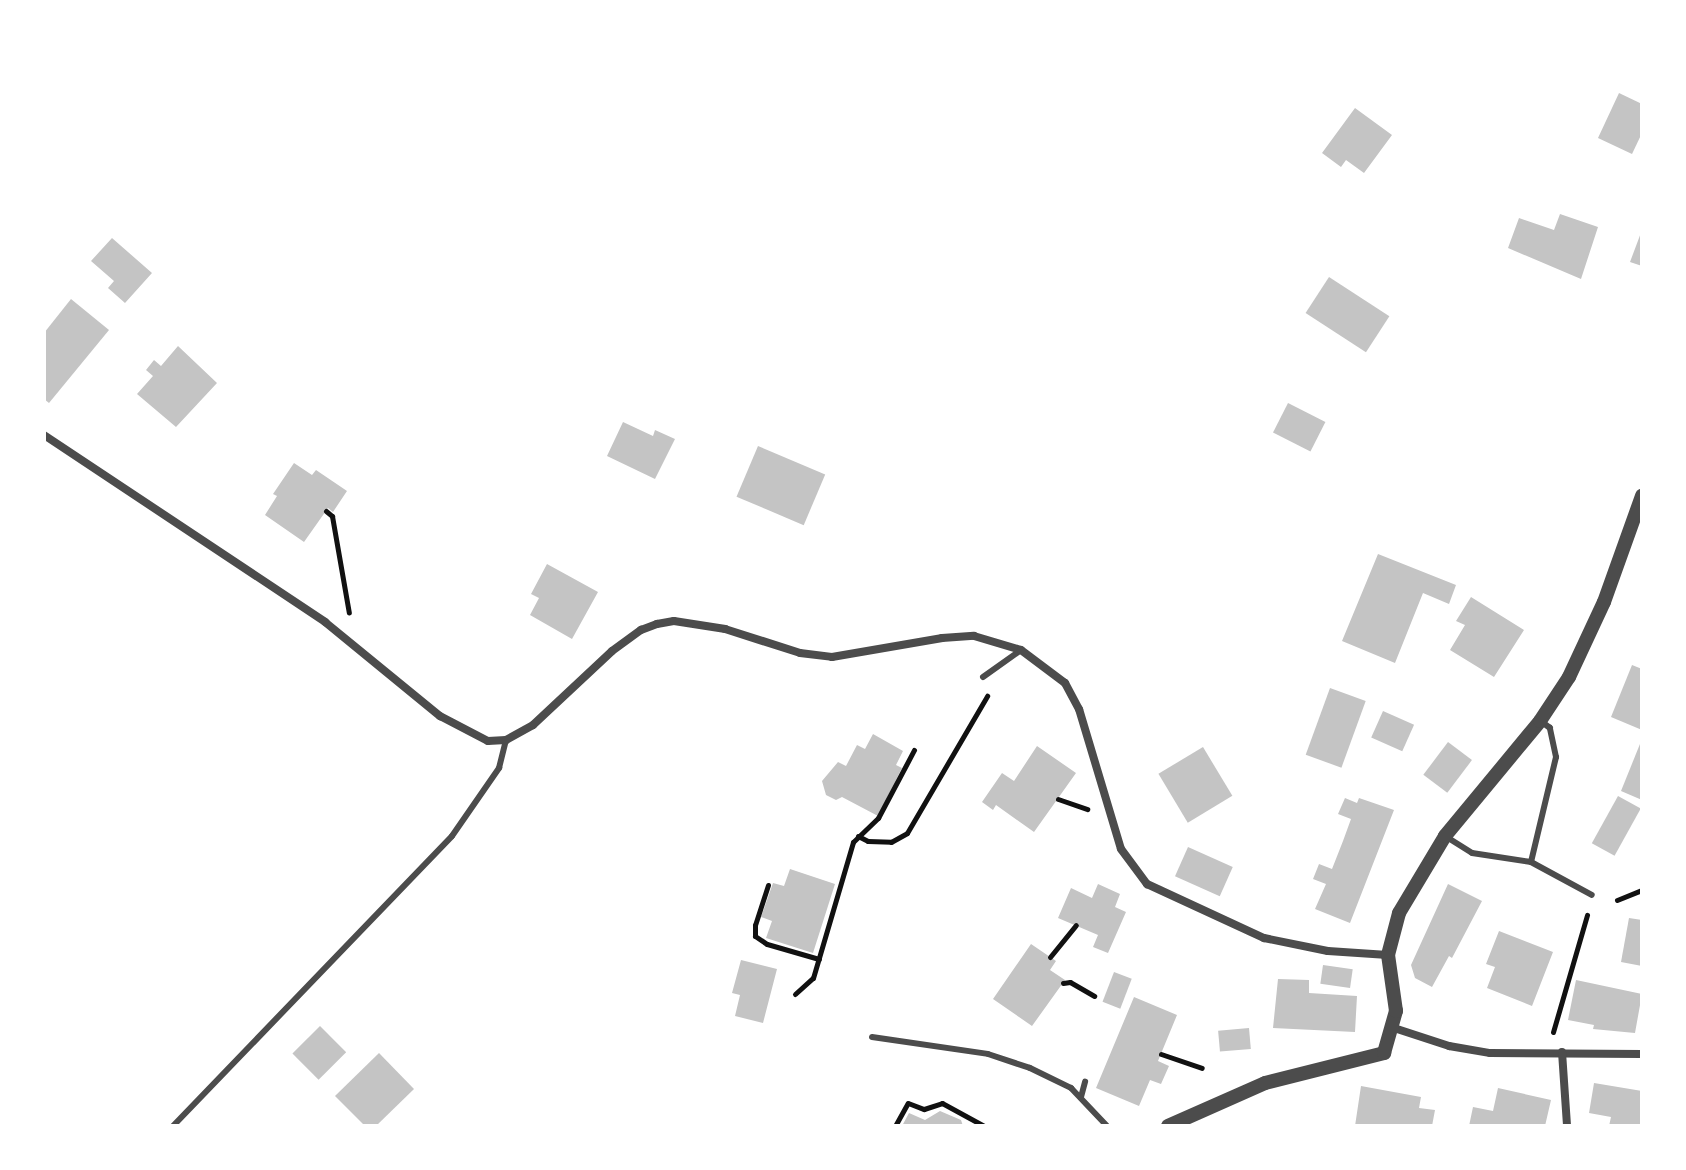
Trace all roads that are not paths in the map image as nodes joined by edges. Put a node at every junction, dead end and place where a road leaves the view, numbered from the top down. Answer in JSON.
{"nodes":[{"id":1,"x":44,"y":435,"type":"edge"},
{"id":2,"x":1642,"y":496,"type":"edge"},
{"id":3,"x":1021,"y":650,"type":"junction"},
{"id":4,"x":983,"y":677,"type":"dead end"},
{"id":5,"x":1540,"y":721,"type":"junction"},
{"id":6,"x":506,"y":740,"type":"junction"},
{"id":7,"x":1445,"y":836,"type":"junction"},
{"id":8,"x":1531,"y":862,"type":"junction"},
{"id":9,"x":1592,"y":895,"type":"dead end"},
{"id":10,"x":1388,"y":955,"type":"junction"},
{"id":11,"x":1394,"y":1028,"type":"junction"},
{"id":12,"x":872,"y":1037,"type":"dead end"},
{"id":13,"x":1562,"y":1052,"type":"junction"},
{"id":14,"x":1642,"y":1054,"type":"edge"},
{"id":15,"x":1085,"y":1082,"type":"dead end"},
{"id":16,"x":1081,"y":1097,"type":"junction"},
{"id":17,"x":173,"y":1126,"type":"edge"},
{"id":18,"x":1107,"y":1126,"type":"edge"},
{"id":19,"x":1168,"y":1126,"type":"edge"},
{"id":20,"x":1567,"y":1126,"type":"edge"}],
"edges":[{"from":1,"to":6,"type":"street"},
{"from":2,"to":5,"type":"street"},
{"from":3,"to":4,"type":"lane"},
{"from":3,"to":6,"type":"street"},
{"from":3,"to":10,"type":"street"},
{"from":5,"to":7,"type":"street"},
{"from":5,"to":8,"type":"lane"},
{"from":6,"to":17,"type":"lane"},
{"from":7,"to":8,"type":"lane"},
{"from":7,"to":10,"type":"street"},
{"from":8,"to":9,"type":"lane"},
{"from":10,"to":11,"type":"street"},
{"from":11,"to":13,"type":"street"},
{"from":11,"to":19,"type":"street"},
{"from":12,"to":16,"type":"lane"},
{"from":13,"to":14,"type":"street"},
{"from":13,"to":20,"type":"street"},
{"from":15,"to":16,"type":"lane"},
{"from":16,"to":18,"type":"lane"}]}
